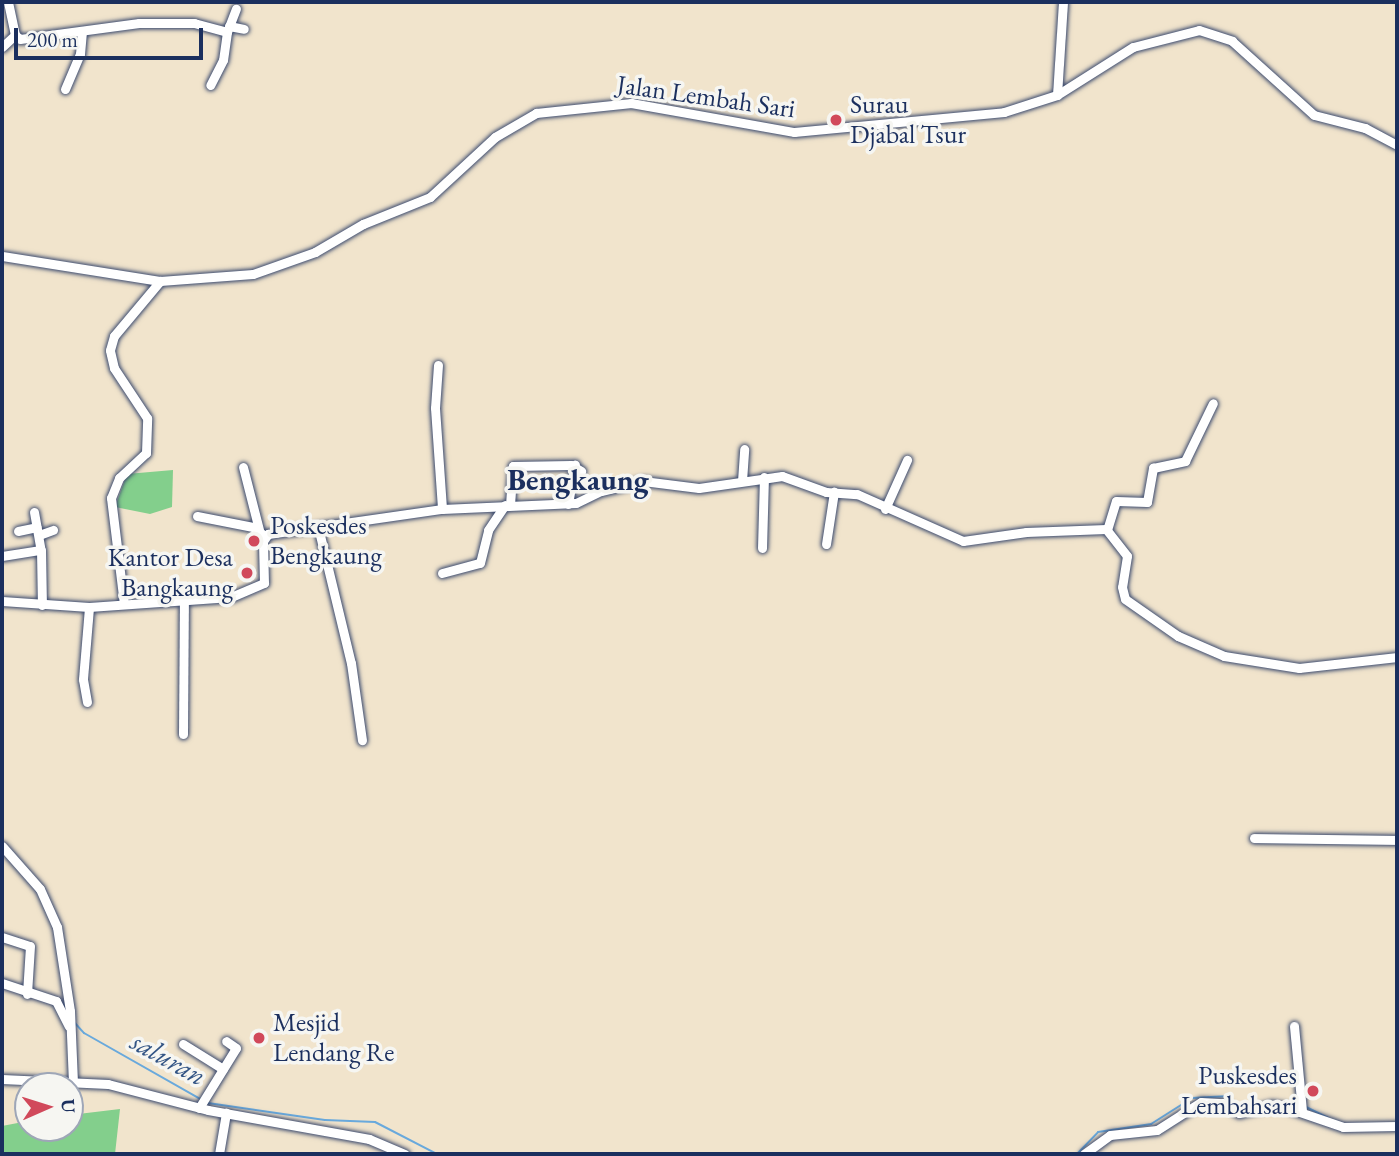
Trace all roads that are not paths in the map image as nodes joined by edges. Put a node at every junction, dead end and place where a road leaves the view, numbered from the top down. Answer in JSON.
{"nodes":[{"id":1,"x":8,"y":2,"type":"edge"},
{"id":2,"x":1063,"y":2,"type":"edge"},
{"id":3,"x":236,"y":9,"type":"dead end"},
{"id":4,"x":228,"y":29,"type":"junction"},
{"id":5,"x":244,"y":29,"type":"dead end"},
{"id":6,"x":82,"y":33,"type":"junction"},
{"id":7,"x":15,"y":35,"type":"junction"},
{"id":8,"x":2,"y":47,"type":"edge"},
{"id":9,"x":210,"y":85,"type":"dead end"},
{"id":10,"x":65,"y":89,"type":"dead end"},
{"id":11,"x":1057,"y":95,"type":"junction"},
{"id":12,"x":1397,"y":145,"type":"edge"},
{"id":13,"x":2,"y":256,"type":"edge"},
{"id":14,"x":159,"y":281,"type":"junction"},
{"id":15,"x":438,"y":365,"type":"dead end"},
{"id":16,"x":1213,"y":403,"type":"dead end"},
{"id":17,"x":744,"y":449,"type":"dead end"},
{"id":18,"x":907,"y":460,"type":"dead end"},
{"id":19,"x":243,"y":467,"type":"dead end"},
{"id":20,"x":764,"y":477,"type":"junction"},
{"id":21,"x":742,"y":481,"type":"junction"},
{"id":22,"x":834,"y":492,"type":"junction"},
{"id":23,"x":568,"y":504,"type":"junction"},
{"id":24,"x":508,"y":505,"type":"junction"},
{"id":25,"x":442,"y":509,"type":"junction"},
{"id":26,"x":885,"y":509,"type":"junction"},
{"id":27,"x":34,"y":512,"type":"dead end"},
{"id":28,"x":197,"y":516,"type":"dead end"},
{"id":29,"x":53,"y":530,"type":"dead end"},
{"id":30,"x":1107,"y":530,"type":"junction"},
{"id":31,"x":18,"y":531,"type":"dead end"},
{"id":32,"x":38,"y":531,"type":"junction"},
{"id":33,"x":319,"y":531,"type":"junction"},
{"id":34,"x":262,"y":533,"type":"junction"},
{"id":35,"x":826,"y":544,"type":"dead end"},
{"id":36,"x":762,"y":548,"type":"dead end"},
{"id":37,"x":41,"y":550,"type":"junction"},
{"id":38,"x":2,"y":556,"type":"edge"},
{"id":39,"x":442,"y":573,"type":"dead end"},
{"id":40,"x":2,"y":601,"type":"edge"},
{"id":41,"x":184,"y":601,"type":"junction"},
{"id":42,"x":124,"y":604,"type":"junction"},
{"id":43,"x":42,"y":605,"type":"junction"},
{"id":44,"x":89,"y":607,"type":"junction"},
{"id":45,"x":1397,"y":657,"type":"edge"},
{"id":46,"x":87,"y":702,"type":"dead end"},
{"id":47,"x":183,"y":734,"type":"dead end"},
{"id":48,"x":362,"y":740,"type":"dead end"},
{"id":49,"x":1254,"y":838,"type":"dead end"},
{"id":50,"x":1397,"y":840,"type":"edge"},
{"id":51,"x":2,"y":846,"type":"edge"},
{"id":52,"x":2,"y":937,"type":"edge"},
{"id":53,"x":2,"y":983,"type":"edge"},
{"id":54,"x":27,"y":994,"type":"junction"},
{"id":55,"x":1294,"y":1026,"type":"dead end"},
{"id":56,"x":72,"y":1030,"type":"junction"},
{"id":57,"x":226,"y":1041,"type":"dead end"},
{"id":58,"x":183,"y":1044,"type":"dead end"},
{"id":59,"x":223,"y":1069,"type":"junction"},
{"id":60,"x":73,"y":1072,"type":"edge"},
{"id":61,"x":84,"y":1083,"type":"edge"},
{"id":62,"x":201,"y":1104,"type":"junction"},
{"id":63,"x":1302,"y":1107,"type":"junction"},
{"id":64,"x":226,"y":1114,"type":"junction"},
{"id":65,"x":1397,"y":1126,"type":"edge"},
{"id":66,"x":219,"y":1154,"type":"edge"},
{"id":67,"x":405,"y":1154,"type":"edge"},
{"id":68,"x":1084,"y":1154,"type":"edge"}],
"edges":[{"from":1,"to":7,"type":"street"},
{"from":2,"to":11,"type":"street"},
{"from":3,"to":4,"type":"street"},
{"from":4,"to":5,"type":"street"},
{"from":4,"to":6,"type":"street"},
{"from":4,"to":9,"type":"street"},
{"from":6,"to":7,"type":"street"},
{"from":6,"to":10,"type":"street"},
{"from":7,"to":8,"type":"street"},
{"from":11,"to":12,"type":"street","name":"Jalan Lembah Sari"},
{"from":11,"to":14,"type":"street","name":"Jalan Lembah Sari"},
{"from":13,"to":14,"type":"street","name":"Jalan Lembah Sari"},
{"from":14,"to":42,"type":"street"},
{"from":15,"to":25,"type":"street"},
{"from":16,"to":30,"type":"street"},
{"from":17,"to":21,"type":"street"},
{"from":18,"to":26,"type":"street"},
{"from":19,"to":34,"type":"street"},
{"from":20,"to":21,"type":"street"},
{"from":20,"to":22,"type":"street"},
{"from":20,"to":36,"type":"street"},
{"from":21,"to":23,"type":"street"},
{"from":22,"to":26,"type":"street"},
{"from":22,"to":35,"type":"street"},
{"from":23,"to":24,"type":"street"},
{"from":23,"to":24,"type":"street"},
{"from":24,"to":25,"type":"street"},
{"from":24,"to":39,"type":"street"},
{"from":25,"to":33,"type":"street"},
{"from":26,"to":30,"type":"street"},
{"from":27,"to":32,"type":"street"},
{"from":28,"to":34,"type":"street"},
{"from":29,"to":32,"type":"street"},
{"from":30,"to":45,"type":"street"},
{"from":31,"to":32,"type":"street"},
{"from":32,"to":37,"type":"street"},
{"from":33,"to":34,"type":"street"},
{"from":33,"to":48,"type":"street"},
{"from":34,"to":41,"type":"street"},
{"from":37,"to":38,"type":"street"},
{"from":37,"to":43,"type":"street"},
{"from":40,"to":43,"type":"street"},
{"from":41,"to":42,"type":"street"},
{"from":41,"to":47,"type":"street"},
{"from":42,"to":44,"type":"street"},
{"from":43,"to":44,"type":"street"},
{"from":44,"to":46,"type":"street"},
{"from":49,"to":50,"type":"street"},
{"from":51,"to":56,"type":"street"},
{"from":52,"to":54,"type":"street"},
{"from":53,"to":54,"type":"street"},
{"from":54,"to":56,"type":"street"},
{"from":55,"to":63,"type":"street"},
{"from":56,"to":60,"type":"street"},
{"from":57,"to":59,"type":"street"},
{"from":58,"to":59,"type":"street"},
{"from":59,"to":62,"type":"street"},
{"from":61,"to":62,"type":"street"},
{"from":62,"to":64,"type":"street"},
{"from":63,"to":65,"type":"street"},
{"from":63,"to":68,"type":"street"},
{"from":64,"to":66,"type":"street"},
{"from":64,"to":67,"type":"street"}]}
